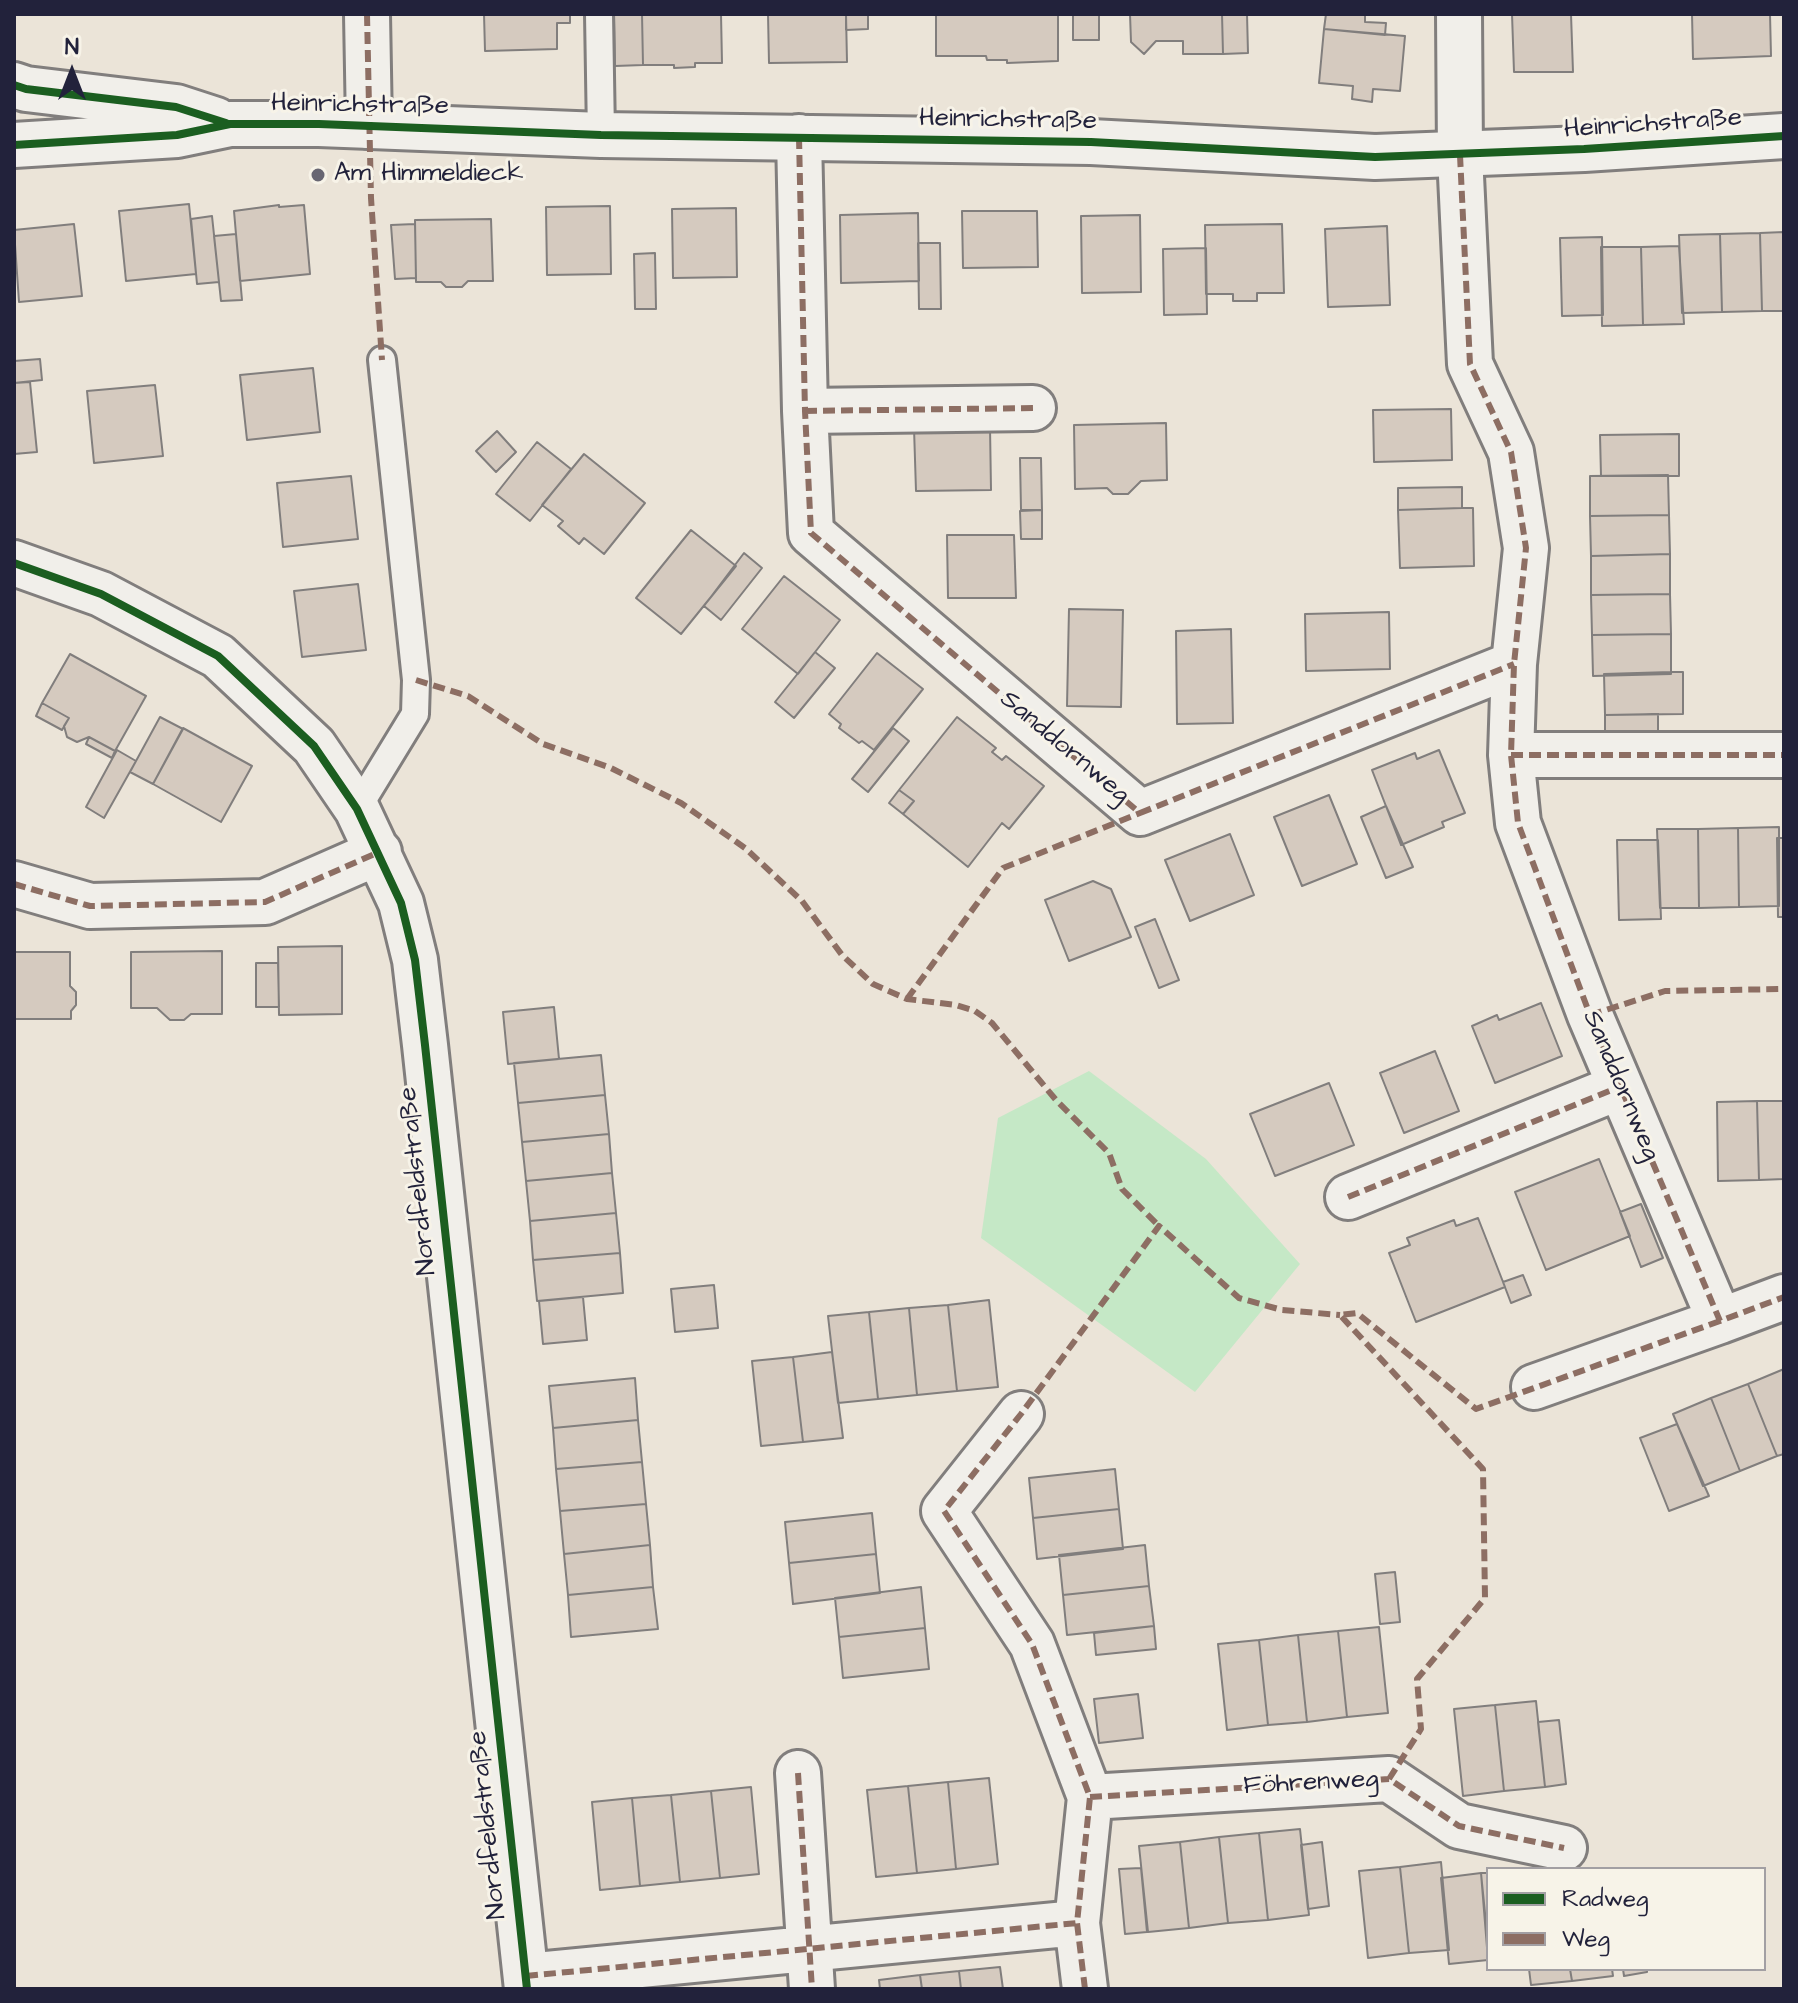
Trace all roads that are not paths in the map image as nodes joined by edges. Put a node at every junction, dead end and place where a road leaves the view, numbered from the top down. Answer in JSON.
{"nodes":[{"id":1,"x":367,"y":14,"type":"edge"},
{"id":2,"x":599,"y":14,"type":"edge"},
{"id":3,"x":1459,"y":14,"type":"edge"},
{"id":4,"x":14,"y":85,"type":"edge"},
{"id":5,"x":230,"y":124,"type":"junction"},
{"id":6,"x":369,"y":126,"type":"junction"},
{"id":7,"x":601,"y":135,"type":"junction"},
{"id":8,"x":1784,"y":136,"type":"edge"},
{"id":9,"x":799,"y":137,"type":"junction"},
{"id":10,"x":14,"y":145,"type":"edge"},
{"id":11,"x":1460,"y":155,"type":"junction"},
{"id":12,"x":382,"y":360,"type":"dead end"},
{"id":13,"x":1033,"y":408,"type":"dead end"},
{"id":14,"x":805,"y":411,"type":"junction"},
{"id":15,"x":14,"y":563,"type":"edge"},
{"id":16,"x":1514,"y":664,"type":"junction"},
{"id":17,"x":1511,"y":755,"type":"junction"},
{"id":18,"x":1784,"y":755,"type":"edge"},
{"id":19,"x":357,"y":809,"type":"junction"},
{"id":20,"x":379,"y":852,"type":"junction"},
{"id":21,"x":14,"y":884,"type":"edge"},
{"id":22,"x":1619,"y":1087,"type":"junction"},
{"id":23,"x":1348,"y":1197,"type":"dead end"},
{"id":24,"x":1784,"y":1297,"type":"edge"},
{"id":25,"x":1720,"y":1321,"type":"junction"},
{"id":26,"x":1534,"y":1387,"type":"dead end"},
{"id":27,"x":1021,"y":1414,"type":"dead end"},
{"id":28,"x":798,"y":1773,"type":"dead end"},
{"id":29,"x":1090,"y":1797,"type":"junction"},
{"id":30,"x":1564,"y":1848,"type":"dead end"},
{"id":31,"x":1077,"y":1923,"type":"junction"},
{"id":32,"x":810,"y":1969,"type":"edge"},
{"id":33,"x":526,"y":1983,"type":"edge"},
{"id":34,"x":1085,"y":1989,"type":"edge"}],
"edges":[{"from":1,"to":6,"type":"street"},
{"from":2,"to":7,"type":"lane"},
{"from":3,"to":11,"type":"street","name":"Sanddornweg"},
{"from":4,"to":5,"type":"street","name":"Heinrichstraße"},
{"from":5,"to":6,"type":"street","name":"Heinrichstraße"},
{"from":5,"to":10,"type":"street","name":"Heinrichstraße"},
{"from":6,"to":7,"type":"street","name":"Heinrichstraße"},
{"from":7,"to":9,"type":"street","name":"Heinrichstraße"},
{"from":8,"to":11,"type":"street","name":"Heinrichstraße"},
{"from":9,"to":11,"type":"street","name":"Heinrichstraße"},
{"from":9,"to":14,"type":"street","name":"Sanddornweg"},
{"from":11,"to":16,"type":"street","name":"Sanddornweg"},
{"from":12,"to":19,"type":"lane"},
{"from":13,"to":14,"type":"street"},
{"from":14,"to":16,"type":"street","name":"Sanddornweg"},
{"from":15,"to":19,"type":"street","name":"Nordfeldstraße"},
{"from":16,"to":17,"type":"street","name":"Sanddornweg"},
{"from":17,"to":18,"type":"street"},
{"from":17,"to":22,"type":"street","name":"Sanddornweg"},
{"from":19,"to":20,"type":"street","name":"Nordfeldstraße"},
{"from":20,"to":21,"type":"street"},
{"from":20,"to":33,"type":"street","name":"Nordfeldstraße"},
{"from":22,"to":23,"type":"street"},
{"from":22,"to":25,"type":"street","name":"Sanddornweg"},
{"from":24,"to":25,"type":"street"},
{"from":25,"to":26,"type":"street"},
{"from":27,"to":29,"type":"street"},
{"from":28,"to":32,"type":"street"},
{"from":29,"to":30,"type":"street","name":"Föhrenweg"},
{"from":29,"to":31,"type":"street"},
{"from":31,"to":32,"type":"street"},
{"from":31,"to":34,"type":"street"},
{"from":32,"to":33,"type":"street"}]}
